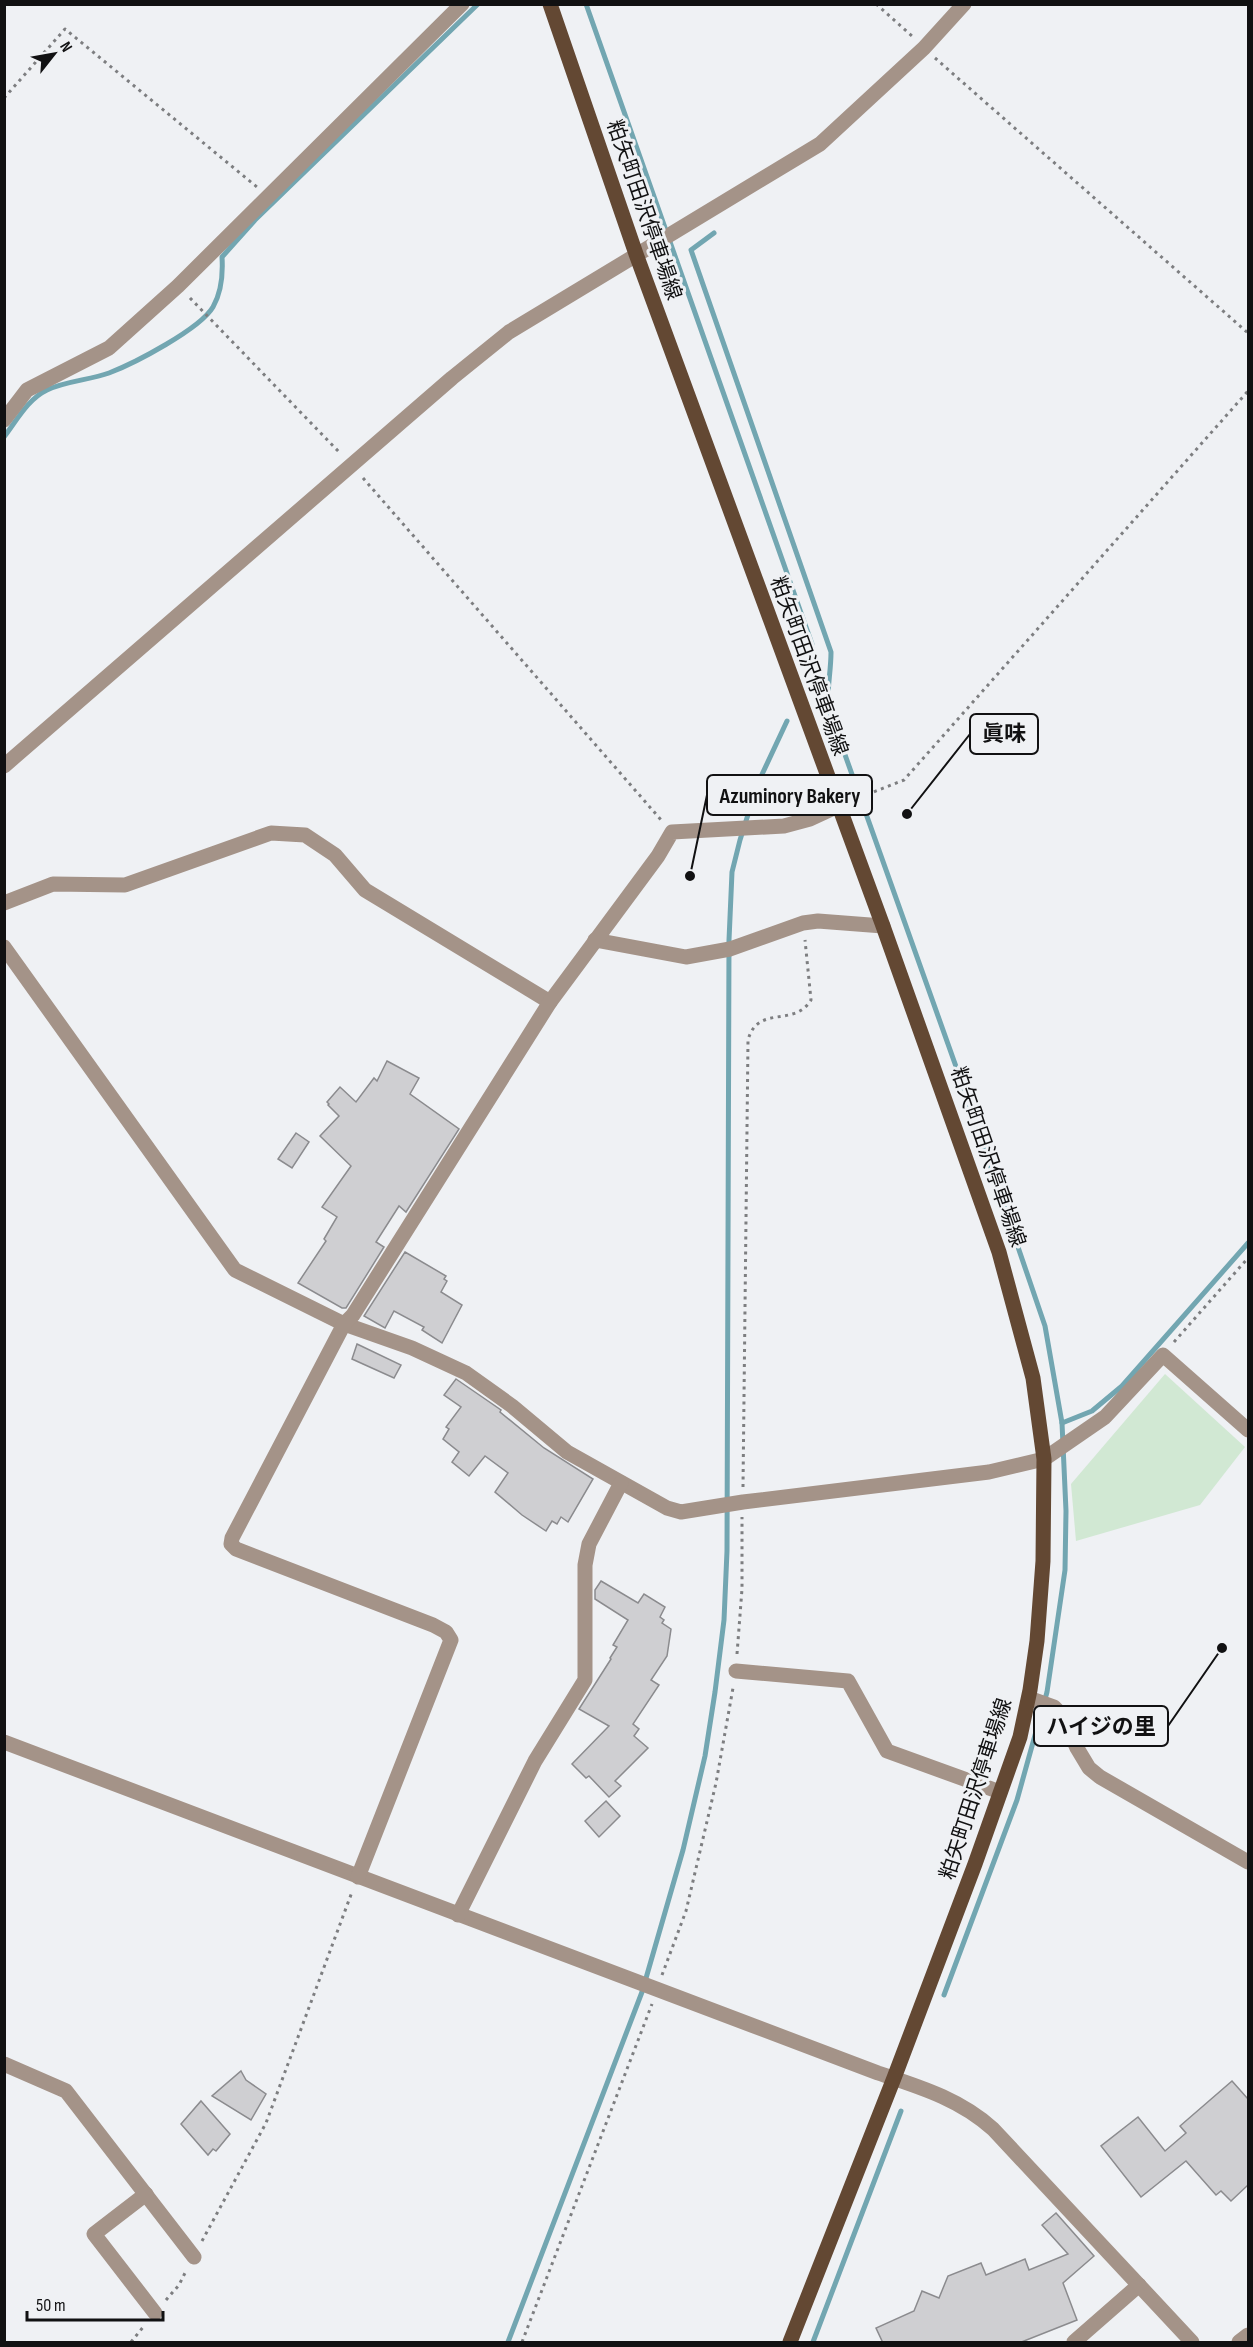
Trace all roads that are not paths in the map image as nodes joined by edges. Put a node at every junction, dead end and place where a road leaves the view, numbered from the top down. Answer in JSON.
{"nodes":[{"id":1,"x":462,"y":4,"type":"edge"},
{"id":2,"x":550,"y":4,"type":"edge"},
{"id":3,"x":964,"y":4,"type":"edge"},
{"id":4,"x":636,"y":254,"type":"junction"},
{"id":5,"x":4,"y":420,"type":"edge"},
{"id":6,"x":4,"y":766,"type":"edge"},
{"id":7,"x":845,"y":803,"type":"junction"},
{"id":8,"x":4,"y":903,"type":"edge"},
{"id":9,"x":882,"y":926,"type":"junction"},
{"id":10,"x":595,"y":940,"type":"junction"},
{"id":11,"x":4,"y":947,"type":"edge"},
{"id":12,"x":550,"y":1002,"type":"junction"},
{"id":13,"x":344,"y":1324,"type":"junction"},
{"id":14,"x":1248,"y":1430,"type":"edge"},
{"id":15,"x":1044,"y":1459,"type":"junction"},
{"id":16,"x":621,"y":1483,"type":"junction"},
{"id":17,"x":736,"y":1671,"type":"road end"},
{"id":18,"x":1029,"y":1698,"type":"junction"},
{"id":19,"x":4,"y":1742,"type":"edge"},
{"id":20,"x":1000,"y":1792,"type":"junction"},
{"id":21,"x":1248,"y":1862,"type":"edge"},
{"id":22,"x":358,"y":1877,"type":"junction"},
{"id":23,"x":458,"y":1914,"type":"junction"},
{"id":24,"x":4,"y":2064,"type":"edge"},
{"id":25,"x":894,"y":2078,"type":"junction"},
{"id":26,"x":146,"y":2194,"type":"junction"},
{"id":27,"x":194,"y":2256,"type":"road end"},
{"id":28,"x":1139,"y":2285,"type":"junction"},
{"id":29,"x":154,"y":2313,"type":"road end"},
{"id":30,"x":1248,"y":2335,"type":"edge"},
{"id":31,"x":790,"y":2343,"type":"edge"},
{"id":32,"x":1074,"y":2343,"type":"edge"},
{"id":33,"x":1192,"y":2343,"type":"edge"},
{"id":34,"x":1239,"y":2343,"type":"edge"}],
"edges":[{"from":1,"to":5,"type":"street"},
{"from":2,"to":4,"type":"main road","name":"粕矢町田沢停車場線"},
{"from":3,"to":4,"type":"street"},
{"from":4,"to":6,"type":"street"},
{"from":4,"to":7,"type":"main road","name":"粕矢町田沢停車場線"},
{"from":7,"to":9,"type":"main road","name":"粕矢町田沢停車場線"},
{"from":7,"to":10,"type":"street"},
{"from":8,"to":12,"type":"street"},
{"from":9,"to":10,"type":"street"},
{"from":9,"to":15,"type":"main road","name":"粕矢町田沢停車場線"},
{"from":10,"to":12,"type":"street"},
{"from":11,"to":13,"type":"street"},
{"from":12,"to":13,"type":"street"},
{"from":13,"to":16,"type":"street"},
{"from":13,"to":22,"type":"street"},
{"from":14,"to":15,"type":"street"},
{"from":15,"to":16,"type":"street"},
{"from":15,"to":18,"type":"main road","name":"粕矢町田沢停車場線"},
{"from":16,"to":23,"type":"street"},
{"from":17,"to":20,"type":"street"},
{"from":18,"to":20,"type":"main road","name":"粕矢町田沢停車場線"},
{"from":18,"to":21,"type":"street"},
{"from":19,"to":22,"type":"street"},
{"from":20,"to":25,"type":"main road","name":"粕矢町田沢停車場線"},
{"from":22,"to":23,"type":"street"},
{"from":23,"to":25,"type":"street"},
{"from":24,"to":26,"type":"street"},
{"from":25,"to":28,"type":"street"},
{"from":25,"to":31,"type":"main road","name":"粕矢町田沢停車場線"},
{"from":26,"to":27,"type":"street"},
{"from":26,"to":29,"type":"street"},
{"from":28,"to":32,"type":"street"},
{"from":28,"to":33,"type":"street"},
{"from":30,"to":34,"type":"street"}]}
